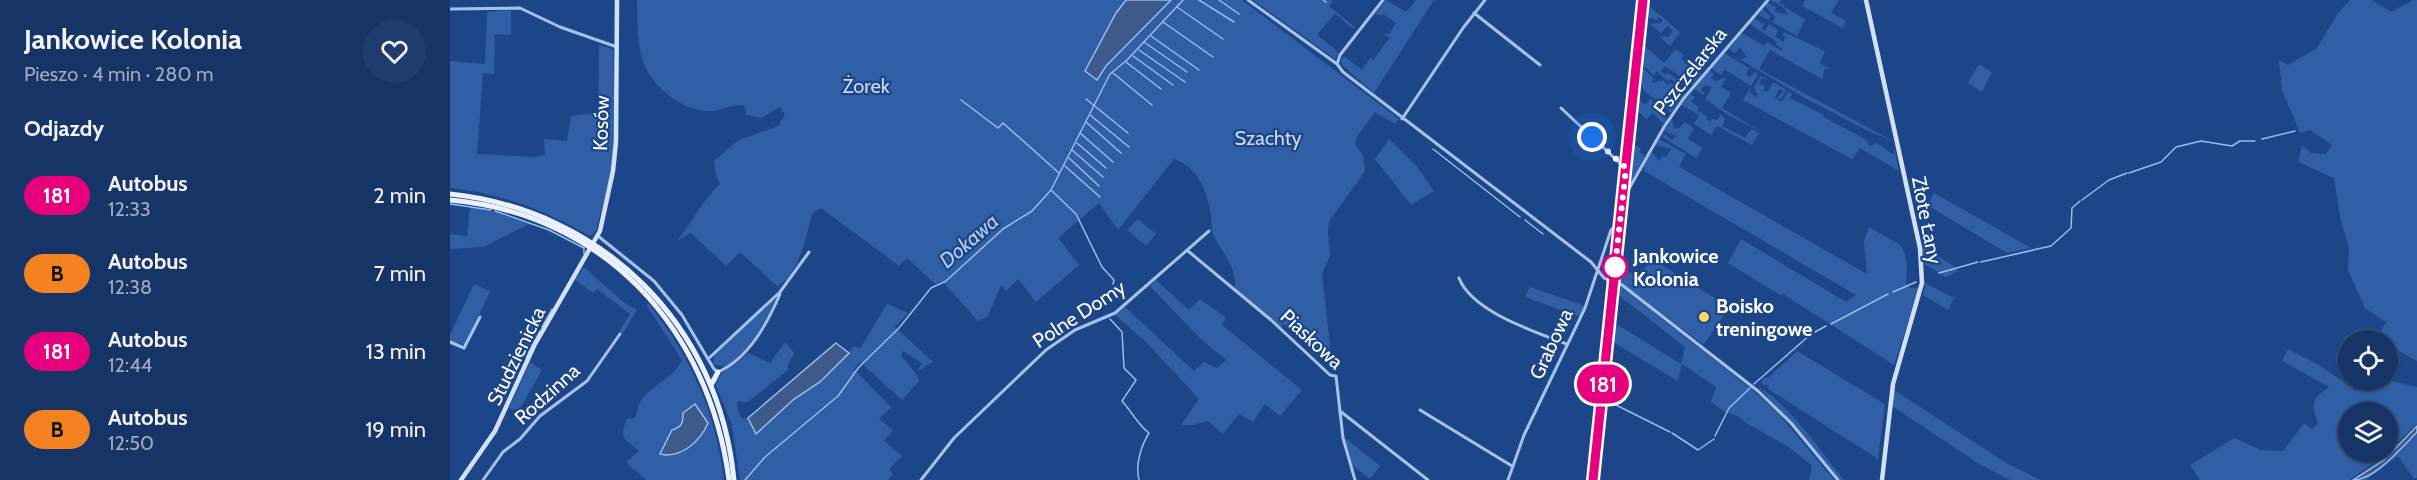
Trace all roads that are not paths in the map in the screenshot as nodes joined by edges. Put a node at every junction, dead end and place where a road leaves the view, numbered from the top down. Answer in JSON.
{"nodes":[{"id":1,"x":617,"y":0,"type":"edge"},
{"id":2,"x":1248,"y":0,"type":"edge"},
{"id":3,"x":1383,"y":0,"type":"edge"},
{"id":4,"x":1485,"y":0,"type":"edge"},
{"id":5,"x":1643,"y":0,"type":"edge"},
{"id":6,"x":1768,"y":0,"type":"edge"},
{"id":7,"x":1866,"y":0,"type":"edge"},
{"id":8,"x":450,"y":9,"type":"edge"},
{"id":9,"x":1474,"y":13,"type":"junction"},
{"id":10,"x":617,"y":47,"type":"junction"},
{"id":11,"x":1337,"y":64,"type":"junction"},
{"id":12,"x":1540,"y":65,"type":"dead end"},
{"id":13,"x":1561,"y":108,"type":"dead end"},
{"id":14,"x":1402,"y":119,"type":"junction"},
{"id":15,"x":1626,"y":168,"type":"junction"},
{"id":16,"x":450,"y":194,"type":"edge"},
{"id":17,"x":1623,"y":195,"type":"junction"},
{"id":18,"x":450,"y":200,"type":"edge"},
{"id":19,"x":1620,"y":223,"type":"junction"},
{"id":20,"x":1209,"y":231,"type":"dead end"},
{"id":21,"x":598,"y":236,"type":"junction"},
{"id":22,"x":592,"y":246,"type":"junction"},
{"id":23,"x":1187,"y":250,"type":"junction"},
{"id":24,"x":809,"y":252,"type":"dead end"},
{"id":25,"x":1598,"y":269,"type":"junction"},
{"id":26,"x":1459,"y":278,"type":"dead end"},
{"id":27,"x":1614,"y":282,"type":"junction"},
{"id":28,"x":780,"y":292,"type":"junction"},
{"id":29,"x":480,"y":317,"type":"dead end"},
{"id":30,"x":620,"y":334,"type":"dead end"},
{"id":31,"x":450,"y":342,"type":"edge"},
{"id":32,"x":1567,"y":344,"type":"junction"},
{"id":33,"x":708,"y":359,"type":"junction"},
{"id":34,"x":718,"y":372,"type":"junction"},
{"id":35,"x":711,"y":385,"type":"junction"},
{"id":36,"x":1420,"y":410,"type":"dead end"},
{"id":37,"x":1340,"y":411,"type":"junction"},
{"id":38,"x":1512,"y":466,"type":"junction"},
{"id":39,"x":461,"y":480,"type":"edge"},
{"id":40,"x":483,"y":480,"type":"edge"},
{"id":41,"x":729,"y":480,"type":"edge"},
{"id":42,"x":734,"y":480,"type":"edge"},
{"id":43,"x":921,"y":480,"type":"edge"},
{"id":44,"x":1355,"y":480,"type":"edge"},
{"id":45,"x":1428,"y":480,"type":"edge"},
{"id":46,"x":1508,"y":480,"type":"edge"},
{"id":47,"x":1593,"y":480,"type":"edge"},
{"id":48,"x":1838,"y":480,"type":"edge"},
{"id":49,"x":1882,"y":480,"type":"edge"}],
"edges":[{"from":1,"to":10,"type":"street","name":"Kosów"},
{"from":2,"to":11,"type":"street"},
{"from":3,"to":11,"type":"street"},
{"from":4,"to":9,"type":"street"},
{"from":5,"to":15,"type":"street"},
{"from":6,"to":17,"type":"street","name":"Pszczelarska"},
{"from":7,"to":49,"type":"street","name":"Złote Łany"},
{"from":8,"to":10,"type":"street"},
{"from":9,"to":12,"type":"street"},
{"from":9,"to":14,"type":"street"},
{"from":10,"to":21,"type":"street","name":"Kosów"},
{"from":11,"to":14,"type":"street"},
{"from":13,"to":15,"type":"street"},
{"from":14,"to":25,"type":"street"},
{"from":15,"to":17,"type":"street"},
{"from":16,"to":22,"type":"main road"},
{"from":17,"to":19,"type":"street"},
{"from":18,"to":22,"type":"main road"},
{"from":19,"to":25,"type":"street","name":"Grabowa"},
{"from":19,"to":27,"type":"street"},
{"from":20,"to":23,"type":"street","name":"Polne Domy"},
{"from":21,"to":22,"type":"street","name":"Kosów"},
{"from":21,"to":33,"type":"street"},
{"from":22,"to":35,"type":"main road"},
{"from":22,"to":39,"type":"street","name":"Studzienicka"},
{"from":22,"to":41,"type":"main road"},
{"from":23,"to":37,"type":"street","name":"Piaskowa"},
{"from":23,"to":43,"type":"street","name":"Polne Domy"},
{"from":24,"to":28,"type":"street"},
{"from":25,"to":27,"type":"street"},
{"from":25,"to":32,"type":"street","name":"Grabowa"},
{"from":26,"to":32,"type":"street"},
{"from":27,"to":47,"type":"street"},
{"from":27,"to":48,"type":"street"},
{"from":28,"to":33,"type":"street"},
{"from":28,"to":34,"type":"street"},
{"from":29,"to":31,"type":"street"},
{"from":30,"to":40,"type":"street","name":"Rodzinna"},
{"from":32,"to":38,"type":"street","name":"Grabowa"},
{"from":33,"to":34,"type":"street"},
{"from":34,"to":35,"type":"main road"},
{"from":35,"to":42,"type":"main road"},
{"from":36,"to":38,"type":"street"},
{"from":37,"to":44,"type":"street"},
{"from":37,"to":45,"type":"street"},
{"from":38,"to":46,"type":"street","name":"Grabowa"}]}
